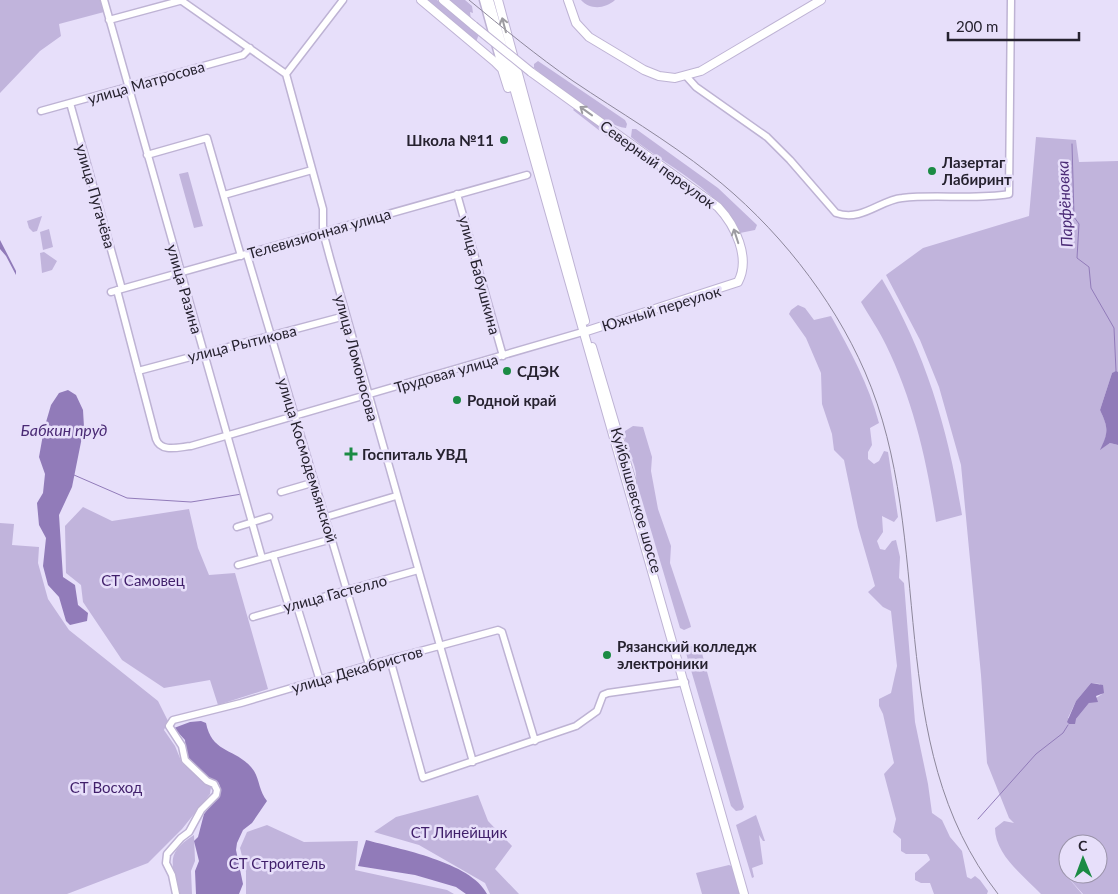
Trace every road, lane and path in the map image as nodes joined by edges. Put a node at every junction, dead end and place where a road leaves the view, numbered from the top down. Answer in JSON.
{"nodes":[{"id":1,"x":104,"y":0,"type":"edge"},
{"id":2,"x":343,"y":0,"type":"edge"},
{"id":3,"x":421,"y":0,"type":"edge"},
{"id":4,"x":443,"y":0,"type":"edge"},
{"id":5,"x":483,"y":0,"type":"edge"},
{"id":6,"x":489,"y":0,"type":"edge"},
{"id":7,"x":498,"y":0,"type":"edge"},
{"id":8,"x":568,"y":0,"type":"edge"},
{"id":9,"x":573,"y":0,"type":"edge"},
{"id":10,"x":821,"y":0,"type":"edge"},
{"id":11,"x":1012,"y":0,"type":"edge"},
{"id":12,"x":182,"y":1,"type":"edge"},
{"id":13,"x":109,"y":20,"type":"junction"},
{"id":14,"x":250,"y":48,"type":"junction"},
{"id":15,"x":502,"y":69,"type":"junction"},
{"id":16,"x":286,"y":74,"type":"junction"},
{"id":17,"x":687,"y":77,"type":"junction"},
{"id":18,"x":129,"y":87,"type":"junction"},
{"id":19,"x":70,"y":103,"type":"junction"},
{"id":20,"x":522,"y":107,"type":"junction"},
{"id":21,"x":41,"y":111,"type":"dead end"},
{"id":22,"x":147,"y":155,"type":"junction"},
{"id":23,"x":535,"y":166,"type":"junction"},
{"id":24,"x":312,"y":170,"type":"junction"},
{"id":25,"x":527,"y":175,"type":"dead end"},
{"id":26,"x":458,"y":194,"type":"junction"},
{"id":27,"x":224,"y":195,"type":"junction"},
{"id":28,"x":323,"y":232,"type":"junction"},
{"id":29,"x":244,"y":255,"type":"junction"},
{"id":30,"x":180,"y":273,"type":"junction"},
{"id":31,"x":738,"y":282,"type":"joint"},
{"id":32,"x":117,"y":290,"type":"junction"},
{"id":33,"x":345,"y":316,"type":"junction"},
{"id":34,"x":585,"y":331,"type":"junction"},
{"id":35,"x":271,"y":336,"type":"junction"},
{"id":36,"x":202,"y":353,"type":"junction"},
{"id":37,"x":503,"y":356,"type":"junction"},
{"id":38,"x":138,"y":371,"type":"junction"},
{"id":39,"x":367,"y":396,"type":"junction"},
{"id":40,"x":295,"y":416,"type":"junction"},
{"id":41,"x":226,"y":434,"type":"junction"},
{"id":42,"x":164,"y":448,"type":"joint"},
{"id":43,"x":315,"y":482,"type":"junction"},
{"id":44,"x":281,"y":492,"type":"dead end"},
{"id":45,"x":396,"y":496,"type":"junction"},
{"id":46,"x":326,"y":516,"type":"junction"},
{"id":47,"x":269,"y":517,"type":"dead end"},
{"id":48,"x":253,"y":522,"type":"junction"},
{"id":49,"x":237,"y":527,"type":"dead end"},
{"id":50,"x":332,"y":539,"type":"junction"},
{"id":51,"x":273,"y":555,"type":"junction"},
{"id":52,"x":262,"y":558,"type":"junction"},
{"id":53,"x":238,"y":565,"type":"dead end"},
{"id":54,"x":418,"y":570,"type":"junction"},
{"id":55,"x":347,"y":590,"type":"junction"},
{"id":56,"x":297,"y":606,"type":"junction"},
{"id":57,"x":289,"y":608,"type":"junction"},
{"id":58,"x":252,"y":617,"type":"dead end"},
{"id":59,"x":440,"y":645,"type":"junction"},
{"id":60,"x":390,"y":659,"type":"junction"},
{"id":61,"x":369,"y":665,"type":"junction"},
{"id":62,"x":320,"y":681,"type":"junction"},
{"id":63,"x":685,"y":682,"type":"junction"},
{"id":64,"x":535,"y":741,"type":"junction"},
{"id":65,"x":473,"y":762,"type":"junction"},
{"id":66,"x":176,"y":894,"type":"edge"},
{"id":67,"x":744,"y":894,"type":"edge"},
{"id":68,"x":749,"y":894,"type":"edge"}],
"edges":[{"from":1,"to":13,"type":"street","name":"улица Разина"},
{"from":2,"to":16,"type":"street"},
{"from":3,"to":15,"type":"main road"},
{"from":31,"to":4,"type":"main road","name":"Северный переулок","one_way":true,"bridge":true},
{"from":5,"to":15,"type":"street","name":"Куйбышевское шоссе"},
{"from":6,"to":20,"type":"main road"},
{"from":20,"to":7,"type":"main road","one_way":true},
{"from":8,"to":17,"type":"main road"},
{"from":9,"to":17,"type":"main road"},
{"from":10,"to":17,"type":"main road"},
{"from":11,"to":17,"type":"street"},
{"from":12,"to":13,"type":"street"},
{"from":12,"to":14,"type":"street"},
{"from":13,"to":18,"type":"street","name":"улица Разина"},
{"from":14,"to":16,"type":"street"},
{"from":14,"to":18,"type":"street","name":"улица Матросова"},
{"from":15,"to":23,"type":"main road","name":"Куйбышевское шоссе"},
{"from":16,"to":24,"type":"street","name":"улица Ломоносова"},
{"from":18,"to":19,"type":"street","name":"улица Матросова"},
{"from":18,"to":22,"type":"street","name":"улица Разина"},
{"from":19,"to":21,"type":"street","name":"улица Матросова"},
{"from":19,"to":32,"type":"street","name":"улица Пугачёва"},
{"from":20,"to":23,"type":"main road","name":"Куйбышевское шоссе"},
{"from":20,"to":34,"type":"main road","name":"Куйбышевское шоссе"},
{"from":22,"to":27,"type":"street","name":"улица Космодемьянской"},
{"from":22,"to":30,"type":"street","name":"улица Разина"},
{"from":23,"to":34,"type":"main road","name":"Куйбышевское шоссе"},
{"from":24,"to":27,"type":"street"},
{"from":24,"to":28,"type":"street","name":"улица Ломоносова"},
{"from":25,"to":26,"type":"street","name":"Телевизионная улица"},
{"from":26,"to":28,"type":"street","name":"Телевизионная улица"},
{"from":26,"to":37,"type":"street","name":"улица Бабушкина"},
{"from":27,"to":29,"type":"street","name":"улица Космодемьянской"},
{"from":28,"to":29,"type":"street","name":"Телевизионная улица"},
{"from":28,"to":33,"type":"street","name":"улица Ломоносова"},
{"from":29,"to":30,"type":"street","name":"Телевизионная улица"},
{"from":29,"to":35,"type":"street","name":"улица Космодемьянской"},
{"from":30,"to":32,"type":"street","name":"Телевизионная улица"},
{"from":30,"to":36,"type":"street","name":"улица Разина"},
{"from":31,"to":34,"type":"main road","name":"Южный переулок"},
{"from":32,"to":38,"type":"street","name":"улица Пугачёва"},
{"from":33,"to":35,"type":"street","name":"улица Рытикова"},
{"from":33,"to":39,"type":"street","name":"улица Ломоносова"},
{"from":34,"to":37,"type":"street","name":"Трудовая улица"},
{"from":34,"to":63,"type":"main road","name":"Куйбышевское шоссе"},
{"from":34,"to":68,"type":"main road","name":"Куйбышевское шоссе"},
{"from":35,"to":36,"type":"street","name":"улица Рытикова"},
{"from":35,"to":40,"type":"street","name":"улица Космодемьянской"},
{"from":36,"to":38,"type":"street","name":"улица Рытикова"},
{"from":36,"to":41,"type":"street","name":"улица Разина"},
{"from":37,"to":39,"type":"street","name":"Трудовая улица"},
{"from":38,"to":42,"type":"street","name":"улица Пугачёва"},
{"from":39,"to":40,"type":"street","name":"Трудовая улица"},
{"from":39,"to":45,"type":"street","name":"улица Ломоносова"},
{"from":40,"to":41,"type":"street","name":"Трудовая улица"},
{"from":40,"to":43,"type":"street","name":"улица Космодемьянской"},
{"from":41,"to":42,"type":"street","name":"Трудовая улица"},
{"from":41,"to":48,"type":"street","name":"улица Разина"},
{"from":43,"to":44,"type":"street"},
{"from":43,"to":46,"type":"street","name":"улица Космодемьянской"},
{"from":45,"to":46,"type":"street"},
{"from":45,"to":54,"type":"street","name":"улица Ломоносова"},
{"from":46,"to":50,"type":"street","name":"улица Космодемьянской"},
{"from":47,"to":48,"type":"street"},
{"from":48,"to":49,"type":"street"},
{"from":48,"to":52,"type":"street","name":"улица Разина"},
{"from":50,"to":51,"type":"street"},
{"from":50,"to":55,"type":"street","name":"улица Космодемьянской"},
{"from":51,"to":52,"type":"street"},
{"from":51,"to":57,"type":"street"},
{"from":52,"to":53,"type":"street"},
{"from":54,"to":55,"type":"street","name":"улица Гастелло"},
{"from":54,"to":59,"type":"street","name":"улица Ломоносова"},
{"from":55,"to":56,"type":"street","name":"улица Гастелло"},
{"from":55,"to":61,"type":"street","name":"улица Космодемьянской"},
{"from":56,"to":57,"type":"street","name":"улица Гастелло"},
{"from":56,"to":62,"type":"street"},
{"from":57,"to":58,"type":"street","name":"улица Гастелло"},
{"from":59,"to":60,"type":"street","name":"улица Декабристов"},
{"from":59,"to":64,"type":"street","name":"улица Декабристов"},
{"from":59,"to":65,"type":"street","name":"улица Ломоносова"},
{"from":60,"to":61,"type":"street","name":"улица Декабристов"},
{"from":60,"to":65,"type":"street"},
{"from":61,"to":62,"type":"street","name":"улица Декабристов"},
{"from":62,"to":66,"type":"street","name":"улица Декабристов"},
{"from":63,"to":64,"type":"street"},
{"from":63,"to":67,"type":"main road","name":"Куйбышевское шоссе"},
{"from":64,"to":65,"type":"street"}]}
